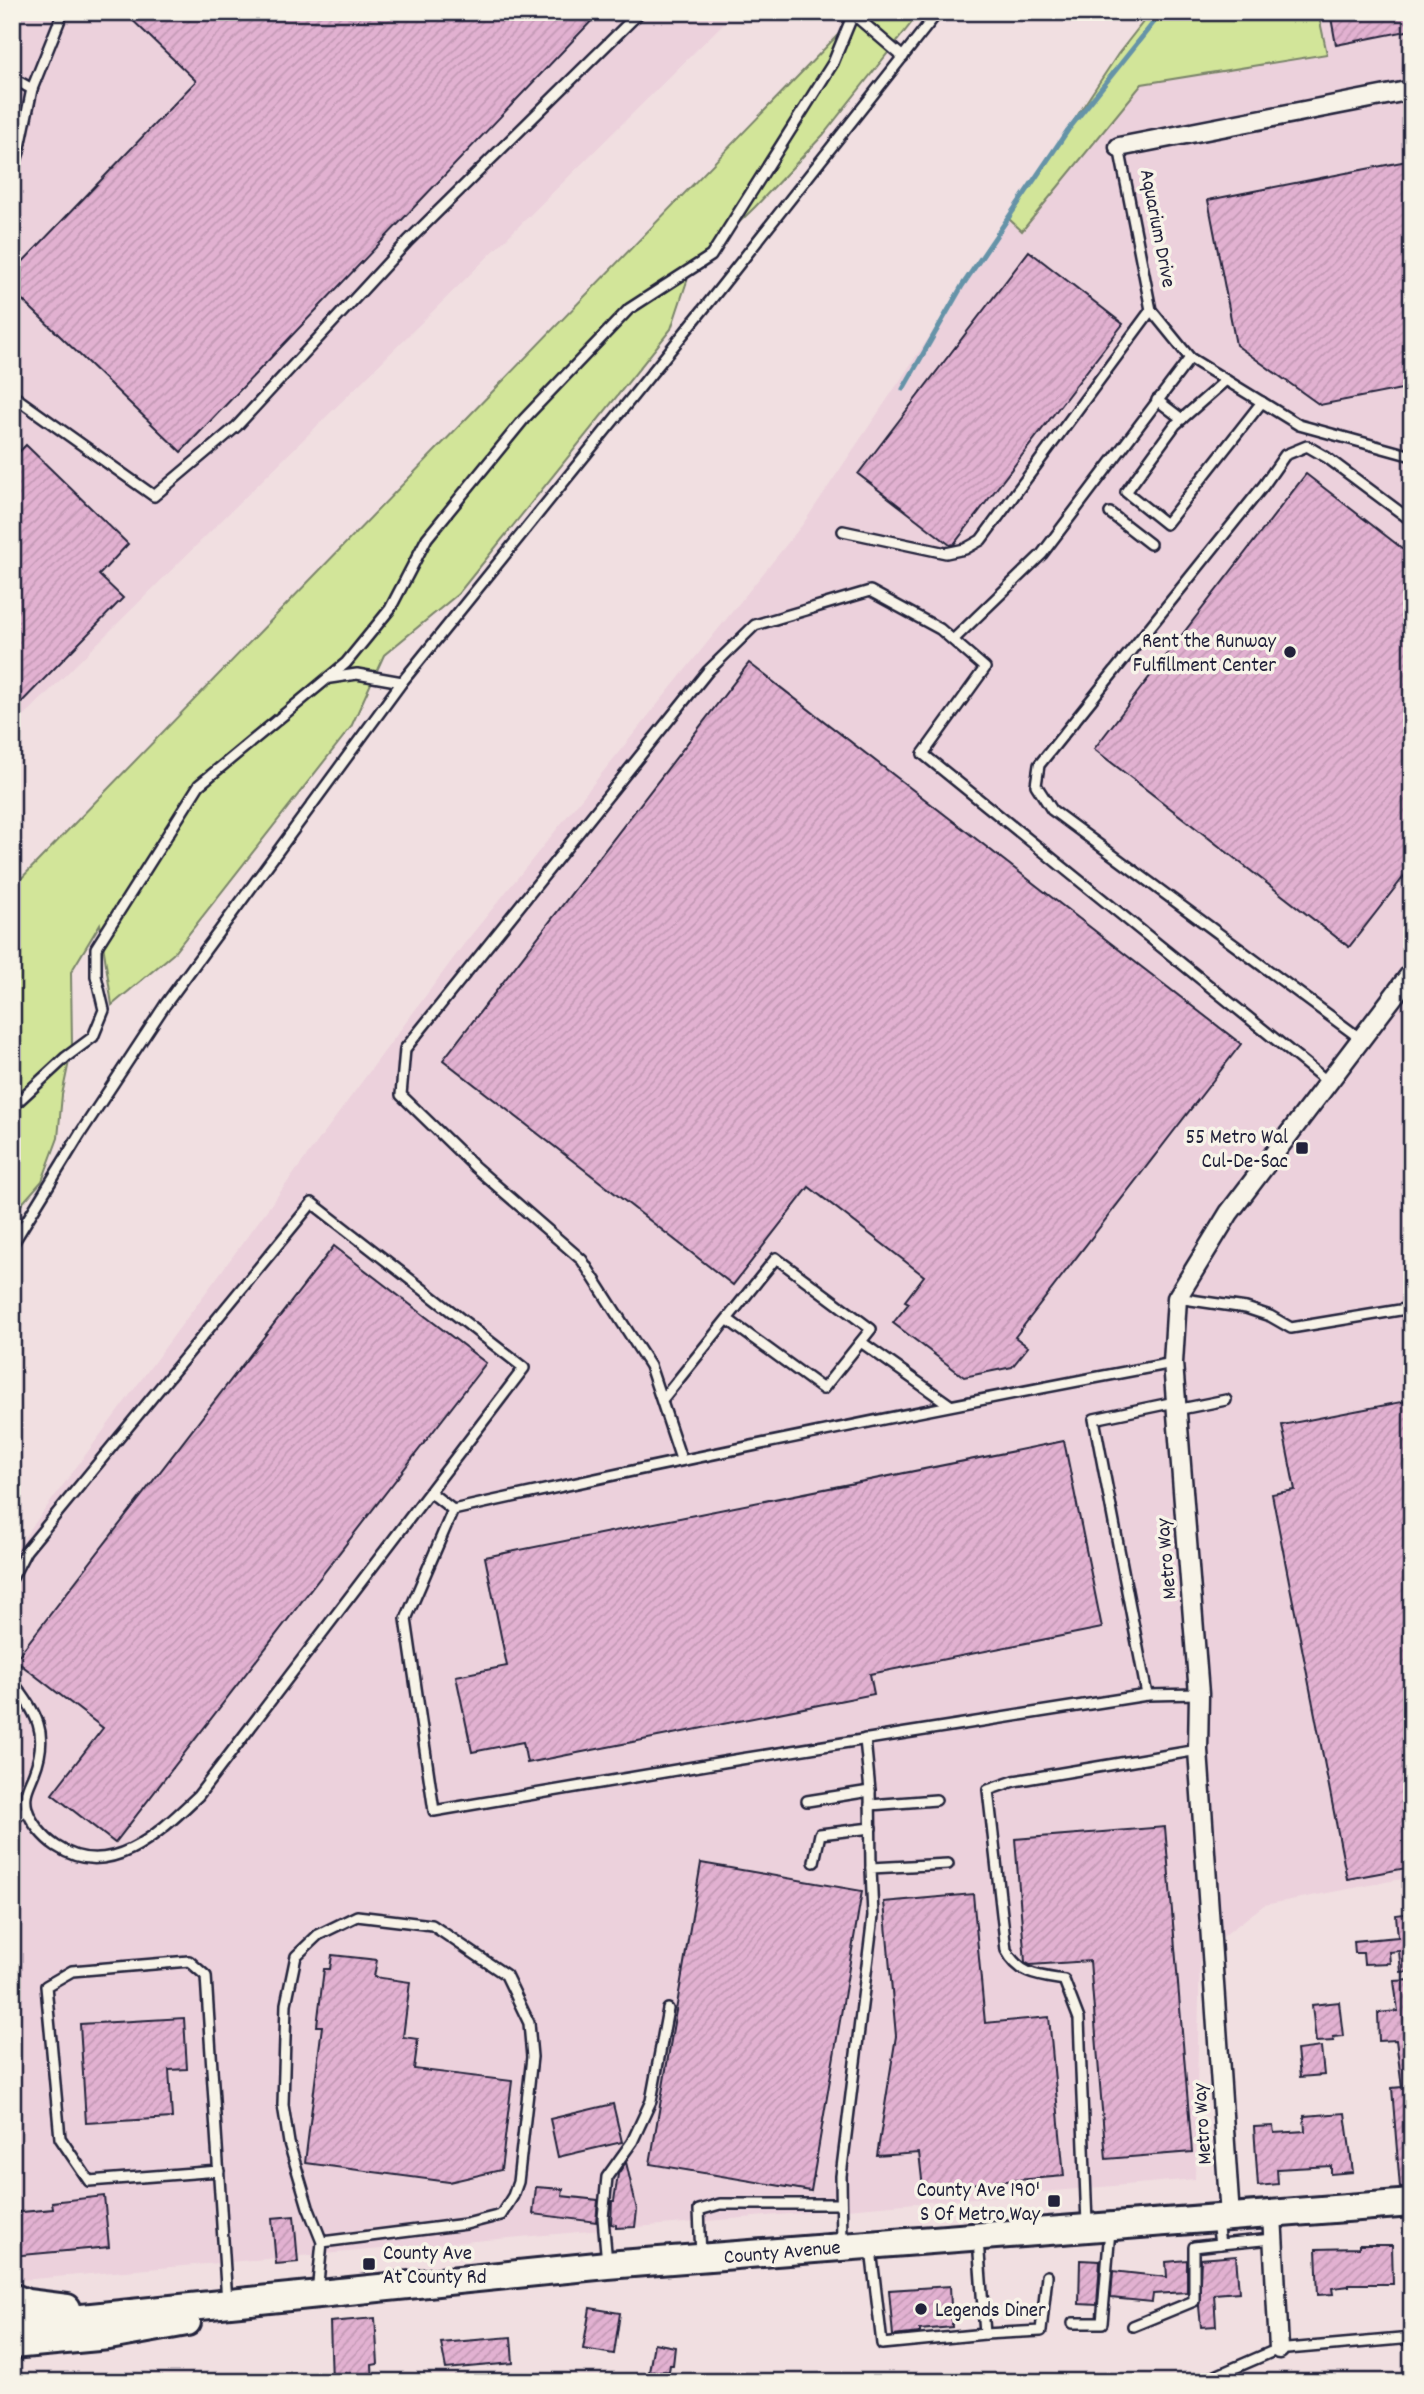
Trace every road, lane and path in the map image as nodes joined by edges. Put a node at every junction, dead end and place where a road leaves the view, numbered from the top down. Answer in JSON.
{"nodes":[{"id":1,"x":64,"y":12,"type":"edge"},
{"id":2,"x":640,"y":12,"type":"edge"},
{"id":3,"x":938,"y":12,"type":"edge"},
{"id":4,"x":854,"y":13,"type":"edge"},
{"id":5,"x":903,"y":57,"type":"junction"},
{"id":6,"x":12,"y":78,"type":"edge"},
{"id":7,"x":32,"y":89,"type":"junction"},
{"id":8,"x":1412,"y":90,"type":"edge"},
{"id":9,"x":1119,"y":147,"type":"joint"},
{"id":10,"x":12,"y":173,"type":"edge"},
{"id":11,"x":1152,"y":310,"type":"junction"},
{"id":12,"x":1190,"y":358,"type":"junction"},
{"id":13,"x":1226,"y":380,"type":"junction"},
{"id":14,"x":12,"y":395,"type":"edge"},
{"id":15,"x":1157,"y":400,"type":"junction"},
{"id":16,"x":1262,"y":402,"type":"junction"},
{"id":17,"x":1182,"y":419,"type":"junction"},
{"id":18,"x":1412,"y":456,"type":"edge"},
{"id":19,"x":1110,"y":513,"type":"dead end"},
{"id":20,"x":1412,"y":522,"type":"edge"},
{"id":21,"x":844,"y":531,"type":"dead end"},
{"id":22,"x":1150,"y":544,"type":"dead end"},
{"id":23,"x":953,"y":640,"type":"junction"},
{"id":24,"x":328,"y":678,"type":"junction"},
{"id":25,"x":402,"y":682,"type":"junction"},
{"id":26,"x":1412,"y":972,"type":"edge"},
{"id":27,"x":1361,"y":1039,"type":"junction"},
{"id":28,"x":1328,"y":1082,"type":"junction"},
{"id":29,"x":12,"y":1107,"type":"edge"},
{"id":30,"x":12,"y":1245,"type":"edge"},
{"id":31,"x":1177,"y":1298,"type":"junction"},
{"id":32,"x":1412,"y":1308,"type":"edge"},
{"id":33,"x":727,"y":1320,"type":"junction"},
{"id":34,"x":861,"y":1342,"type":"junction"},
{"id":35,"x":1173,"y":1363,"type":"junction"},
{"id":36,"x":662,"y":1400,"type":"junction"},
{"id":37,"x":1226,"y":1400,"type":"dead end"},
{"id":38,"x":950,"y":1405,"type":"junction"},
{"id":39,"x":1176,"y":1406,"type":"junction"},
{"id":40,"x":681,"y":1459,"type":"junction"},
{"id":41,"x":430,"y":1492,"type":"junction"},
{"id":42,"x":453,"y":1510,"type":"junction"},
{"id":43,"x":12,"y":1578,"type":"edge"},
{"id":44,"x":12,"y":1681,"type":"edge"},
{"id":45,"x":1199,"y":1694,"type":"junction"},
{"id":46,"x":1147,"y":1695,"type":"junction"},
{"id":47,"x":865,"y":1739,"type":"junction"},
{"id":48,"x":1198,"y":1750,"type":"junction"},
{"id":49,"x":870,"y":1791,"type":"junction"},
{"id":50,"x":936,"y":1800,"type":"dead end"},
{"id":51,"x":807,"y":1801,"type":"dead end"},
{"id":52,"x":870,"y":1805,"type":"junction"},
{"id":53,"x":27,"y":1809,"type":"junction"},
{"id":54,"x":12,"y":1820,"type":"edge"},
{"id":55,"x":871,"y":1828,"type":"junction"},
{"id":56,"x":814,"y":1862,"type":"dead end"},
{"id":57,"x":948,"y":1864,"type":"dead end"},
{"id":58,"x":871,"y":1868,"type":"junction"},
{"id":59,"x":668,"y":2009,"type":"dead end"},
{"id":60,"x":219,"y":2171,"type":"junction"},
{"id":61,"x":1412,"y":2203,"type":"edge"},
{"id":62,"x":841,"y":2204,"type":"junction"},
{"id":63,"x":1224,"y":2217,"type":"junction"},
{"id":64,"x":1098,"y":2226,"type":"junction"},
{"id":65,"x":1272,"y":2226,"type":"junction"},
{"id":66,"x":1192,"y":2234,"type":"junction"},
{"id":67,"x":978,"y":2235,"type":"junction"},
{"id":68,"x":322,"y":2242,"type":"junction"},
{"id":69,"x":871,"y":2243,"type":"junction"},
{"id":70,"x":1220,"y":2244,"type":"junction"},
{"id":71,"x":842,"y":2246,"type":"junction"},
{"id":72,"x":701,"y":2257,"type":"junction"},
{"id":73,"x":607,"y":2265,"type":"junction"},
{"id":74,"x":1047,"y":2276,"type":"dead end"},
{"id":75,"x":316,"y":2295,"type":"junction"},
{"id":76,"x":12,"y":2297,"type":"edge"},
{"id":77,"x":281,"y":2298,"type":"junction"},
{"id":78,"x":228,"y":2304,"type":"junction"},
{"id":79,"x":153,"y":2311,"type":"junction"},
{"id":80,"x":1073,"y":2323,"type":"dead end"},
{"id":81,"x":12,"y":2325,"type":"edge"},
{"id":82,"x":1133,"y":2326,"type":"dead end"},
{"id":83,"x":985,"y":2334,"type":"junction"},
{"id":84,"x":1412,"y":2338,"type":"edge"},
{"id":85,"x":12,"y":2345,"type":"edge"},
{"id":86,"x":1279,"y":2349,"type":"junction"},
{"id":87,"x":1202,"y":2382,"type":"edge"}],
"edges":[{"from":1,"to":7,"type":"lane"},
{"from":2,"to":14,"type":"lane"},
{"from":3,"to":5,"type":"lane"},
{"from":4,"to":5,"type":"lane"},
{"from":4,"to":24,"type":"lane"},
{"from":5,"to":25,"type":"lane"},
{"from":6,"to":7,"type":"lane"},
{"from":7,"to":10,"type":"lane"},
{"from":8,"to":9,"type":"street","name":"Aquarium Drive"},
{"from":9,"to":11,"type":"lane","name":"Aquarium Drive"},
{"from":11,"to":12,"type":"lane","name":"Aquarium Drive"},
{"from":11,"to":21,"type":"lane"},
{"from":12,"to":13,"type":"lane","name":"Aquarium Drive"},
{"from":12,"to":15,"type":"lane"},
{"from":13,"to":16,"type":"lane","name":"Aquarium Drive"},
{"from":13,"to":17,"type":"lane"},
{"from":15,"to":17,"type":"lane"},
{"from":15,"to":23,"type":"lane"},
{"from":16,"to":17,"type":"lane"},
{"from":16,"to":18,"type":"lane","name":"Aquarium Drive"},
{"from":19,"to":22,"type":"lane"},
{"from":20,"to":27,"type":"lane"},
{"from":23,"to":28,"type":"lane"},
{"from":23,"to":36,"type":"lane"},
{"from":24,"to":25,"type":"lane"},
{"from":24,"to":29,"type":"lane"},
{"from":25,"to":30,"type":"lane"},
{"from":26,"to":27,"type":"street","name":"Metro Way"},
{"from":27,"to":28,"type":"street","name":"Metro Way"},
{"from":28,"to":31,"type":"street","name":"Metro Way"},
{"from":31,"to":32,"type":"lane"},
{"from":31,"to":35,"type":"street","name":"Metro Way"},
{"from":33,"to":34,"type":"lane"},
{"from":33,"to":34,"type":"lane"},
{"from":33,"to":36,"type":"lane"},
{"from":34,"to":38,"type":"lane"},
{"from":35,"to":38,"type":"lane"},
{"from":35,"to":39,"type":"street","name":"Metro Way"},
{"from":36,"to":40,"type":"lane"},
{"from":37,"to":39,"type":"lane"},
{"from":38,"to":40,"type":"lane"},
{"from":39,"to":45,"type":"street","name":"Metro Way"},
{"from":39,"to":46,"type":"lane"},
{"from":40,"to":42,"type":"lane"},
{"from":41,"to":42,"type":"lane"},
{"from":41,"to":43,"type":"lane"},
{"from":41,"to":53,"type":"lane"},
{"from":42,"to":47,"type":"lane"},
{"from":44,"to":53,"type":"lane"},
{"from":45,"to":46,"type":"lane"},
{"from":45,"to":48,"type":"street","name":"Metro Way"},
{"from":46,"to":47,"type":"lane"},
{"from":47,"to":49,"type":"lane"},
{"from":48,"to":63,"type":"street","name":"Metro Way"},
{"from":48,"to":64,"type":"lane"},
{"from":49,"to":51,"type":"lane"},
{"from":49,"to":52,"type":"lane"},
{"from":50,"to":52,"type":"lane"},
{"from":52,"to":55,"type":"lane"},
{"from":53,"to":54,"type":"lane"},
{"from":55,"to":56,"type":"lane"},
{"from":55,"to":58,"type":"lane"},
{"from":57,"to":58,"type":"lane"},
{"from":58,"to":62,"type":"lane"},
{"from":59,"to":73,"type":"lane"},
{"from":60,"to":60,"type":"lane"},
{"from":60,"to":78,"type":"lane"},
{"from":61,"to":65,"type":"main road","name":"County Avenue"},
{"from":62,"to":71,"type":"lane"},
{"from":62,"to":72,"type":"lane"},
{"from":63,"to":65,"type":"main road","name":"County Avenue"},
{"from":63,"to":66,"type":"main road","name":"County Avenue"},
{"from":63,"to":70,"type":"lane"},
{"from":64,"to":66,"type":"main road","name":"County Avenue"},
{"from":64,"to":67,"type":"main road","name":"County Avenue"},
{"from":64,"to":80,"type":"lane"},
{"from":65,"to":70,"type":"lane"},
{"from":65,"to":86,"type":"street"},
{"from":66,"to":70,"type":"lane"},
{"from":66,"to":82,"type":"lane"},
{"from":67,"to":69,"type":"main road","name":"County Avenue"},
{"from":67,"to":83,"type":"lane"},
{"from":68,"to":68,"type":"lane"},
{"from":68,"to":75,"type":"lane"},
{"from":69,"to":71,"type":"main road","name":"County Avenue"},
{"from":69,"to":83,"type":"lane"},
{"from":71,"to":72,"type":"main road","name":"County Avenue"},
{"from":72,"to":73,"type":"main road","name":"County Avenue"},
{"from":73,"to":75,"type":"main road","name":"County Avenue"},
{"from":74,"to":83,"type":"lane"},
{"from":75,"to":77,"type":"main road","name":"County Avenue"},
{"from":76,"to":79,"type":"main road"},
{"from":77,"to":78,"type":"main road","name":"County Avenue"},
{"from":77,"to":85,"type":"main road"},
{"from":78,"to":79,"type":"main road","name":"County Avenue"},
{"from":79,"to":81,"type":"main road"},
{"from":84,"to":86,"type":"lane"},
{"from":86,"to":87,"type":"lane"}]}
